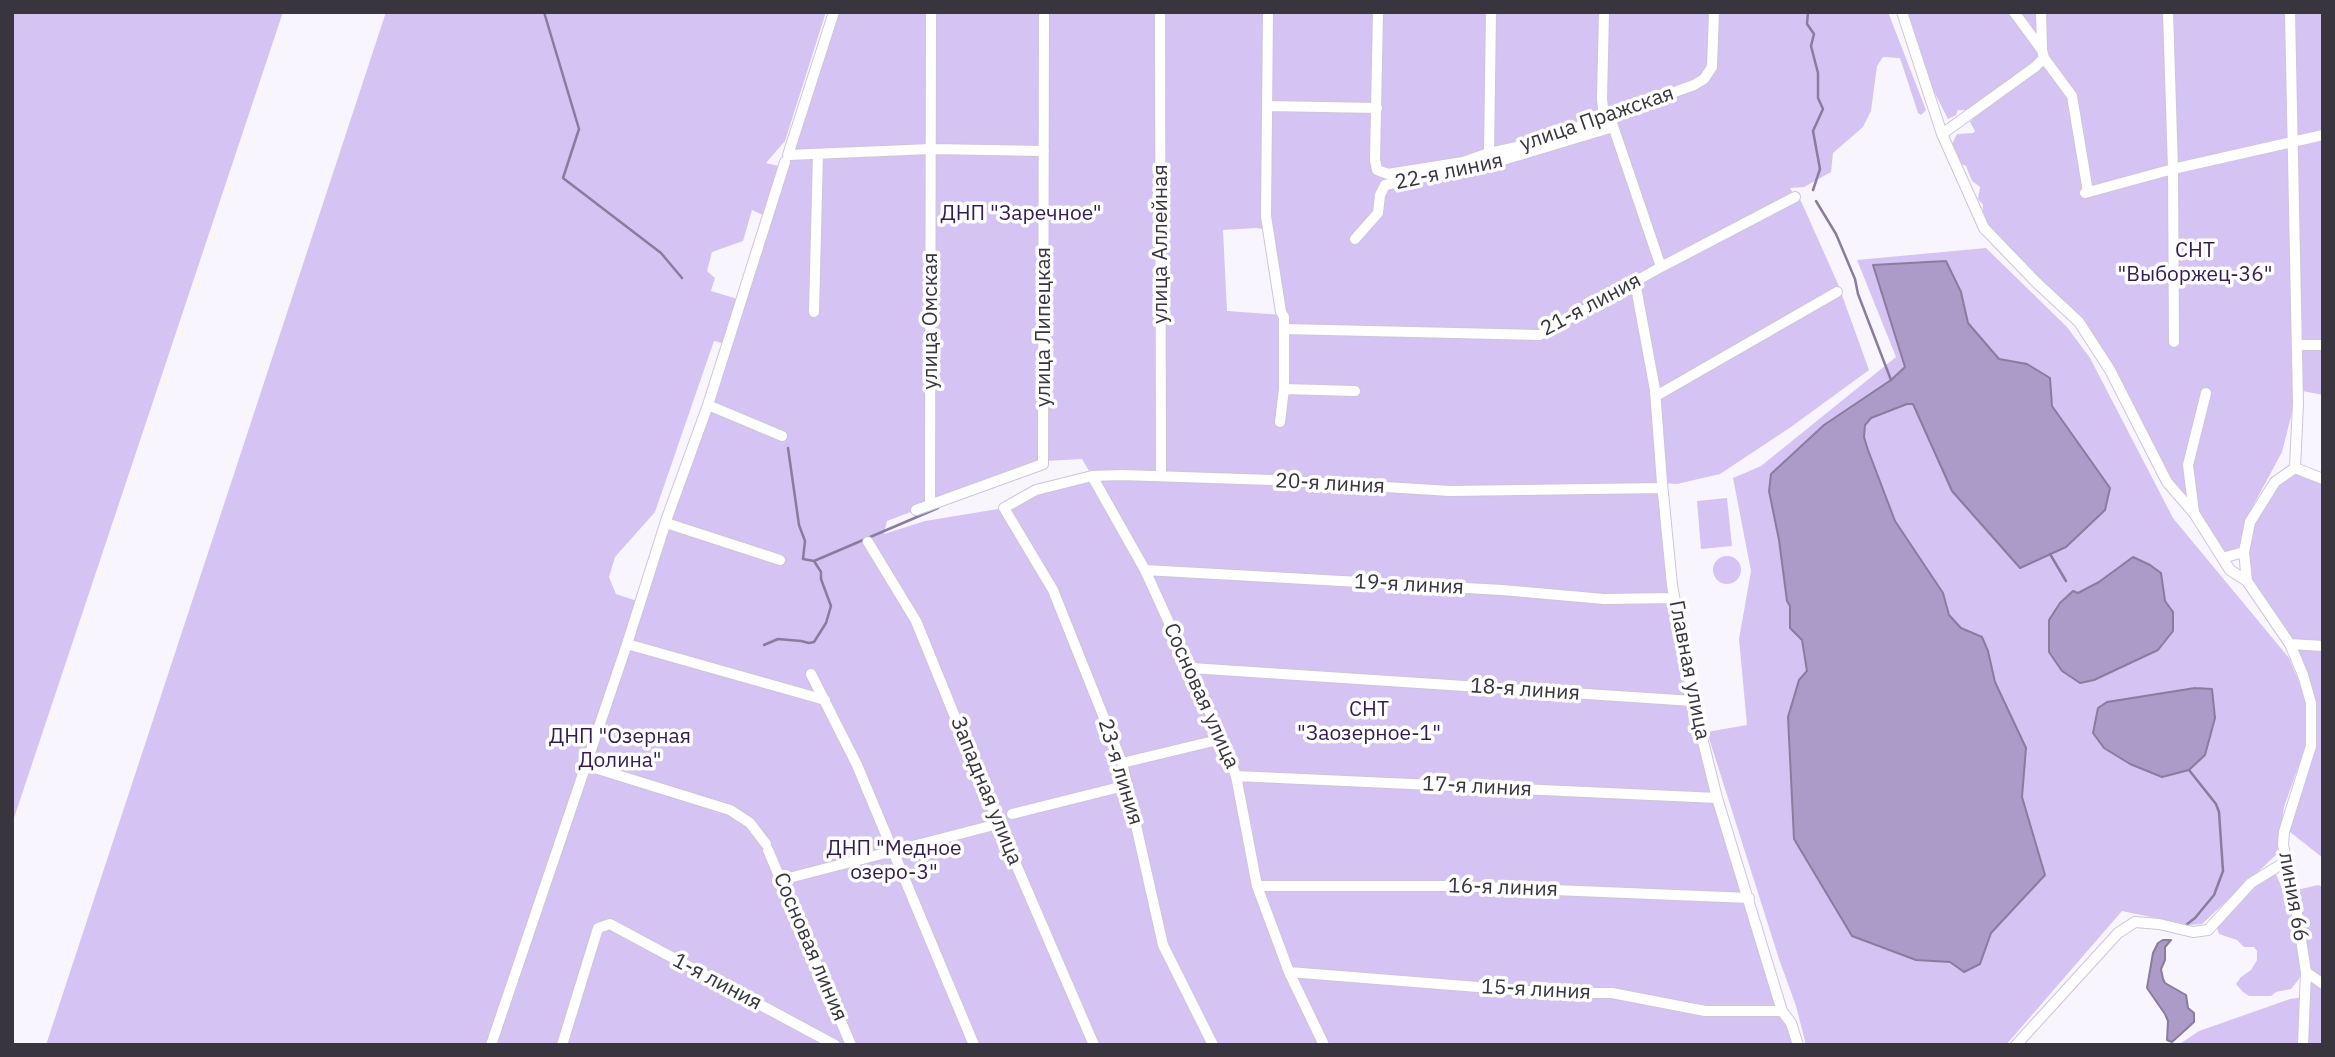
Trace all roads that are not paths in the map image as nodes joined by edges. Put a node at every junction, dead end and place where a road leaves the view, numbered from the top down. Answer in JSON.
{"nodes":[{"id":1,"x":834,"y":12,"type":"edge"},
{"id":2,"x":931,"y":12,"type":"edge"},
{"id":3,"x":1044,"y":12,"type":"edge"},
{"id":4,"x":1160,"y":12,"type":"edge"},
{"id":5,"x":1268,"y":12,"type":"edge"},
{"id":6,"x":1378,"y":12,"type":"edge"},
{"id":7,"x":1491,"y":12,"type":"edge"},
{"id":8,"x":1604,"y":12,"type":"edge"},
{"id":9,"x":1714,"y":12,"type":"edge"},
{"id":10,"x":1902,"y":12,"type":"edge"},
{"id":11,"x":2014,"y":12,"type":"edge"},
{"id":12,"x":2041,"y":12,"type":"edge"},
{"id":13,"x":2168,"y":12,"type":"edge"},
{"id":14,"x":2290,"y":12,"type":"edge"},
{"id":15,"x":2043,"y":54,"type":"junction"},
{"id":16,"x":1269,"y":106,"type":"junction"},
{"id":17,"x":1377,"y":108,"type":"junction"},
{"id":18,"x":1608,"y":116,"type":"junction"},
{"id":19,"x":1613,"y":127,"type":"junction"},
{"id":20,"x":1942,"y":134,"type":"junction"},
{"id":21,"x":2323,"y":135,"type":"edge"},
{"id":22,"x":2292,"y":143,"type":"junction"},
{"id":23,"x":931,"y":149,"type":"junction"},
{"id":24,"x":1044,"y":151,"type":"junction"},
{"id":25,"x":1489,"y":153,"type":"junction"},
{"id":26,"x":818,"y":154,"type":"junction"},
{"id":27,"x":787,"y":158,"type":"junction"},
{"id":28,"x":2173,"y":169,"type":"junction"},
{"id":29,"x":1795,"y":197,"type":"dead end"},
{"id":30,"x":1355,"y":239,"type":"dead end"},
{"id":31,"x":1661,"y":267,"type":"junction"},
{"id":32,"x":1635,"y":282,"type":"junction"},
{"id":33,"x":1837,"y":292,"type":"dead end"},
{"id":34,"x":814,"y":312,"type":"dead end"},
{"id":35,"x":1284,"y":329,"type":"junction"},
{"id":36,"x":2174,"y":342,"type":"dead end"},
{"id":37,"x":2297,"y":345,"type":"junction"},
{"id":38,"x":2323,"y":345,"type":"edge"},
{"id":39,"x":1284,"y":388,"type":"junction"},
{"id":40,"x":1354,"y":391,"type":"dead end"},
{"id":41,"x":2206,"y":393,"type":"dead end"},
{"id":42,"x":1656,"y":396,"type":"junction"},
{"id":43,"x":708,"y":405,"type":"junction"},
{"id":44,"x":1280,"y":422,"type":"dead end"},
{"id":45,"x":782,"y":436,"type":"dead end"},
{"id":46,"x":2295,"y":468,"type":"junction"},
{"id":47,"x":1161,"y":475,"type":"junction"},
{"id":48,"x":1092,"y":476,"type":"junction"},
{"id":49,"x":2323,"y":479,"type":"edge"},
{"id":50,"x":1662,"y":488,"type":"junction"},
{"id":51,"x":930,"y":504,"type":"junction"},
{"id":52,"x":1004,"y":508,"type":"joint"},
{"id":53,"x":916,"y":510,"type":"dead end"},
{"id":54,"x":2194,"y":513,"type":"junction"},
{"id":55,"x":666,"y":523,"type":"junction"},
{"id":56,"x":868,"y":542,"type":"dead end"},
{"id":57,"x":2244,"y":552,"type":"junction"},
{"id":58,"x":2222,"y":558,"type":"junction"},
{"id":59,"x":780,"y":560,"type":"dead end"},
{"id":60,"x":1144,"y":570,"type":"junction"},
{"id":61,"x":2247,"y":581,"type":"junction"},
{"id":62,"x":1674,"y":598,"type":"junction"},
{"id":63,"x":627,"y":644,"type":"junction"},
{"id":64,"x":2290,"y":644,"type":"junction"},
{"id":65,"x":2323,"y":646,"type":"edge"},
{"id":66,"x":1191,"y":668,"type":"junction"},
{"id":67,"x":811,"y":674,"type":"dead end"},
{"id":68,"x":825,"y":700,"type":"junction"},
{"id":69,"x":1693,"y":701,"type":"junction"},
{"id":70,"x":1222,"y":739,"type":"junction"},
{"id":71,"x":1122,"y":763,"type":"junction"},
{"id":72,"x":585,"y":765,"type":"junction"},
{"id":73,"x":1237,"y":776,"type":"junction"},
{"id":74,"x":1128,"y":785,"type":"junction"},
{"id":75,"x":1717,"y":798,"type":"junction"},
{"id":76,"x":1012,"y":814,"type":"dead end"},
{"id":77,"x":998,"y":824,"type":"junction"},
{"id":78,"x":892,"y":850,"type":"junction"},
{"id":79,"x":2285,"y":862,"type":"junction"},
{"id":80,"x":781,"y":880,"type":"junction"},
{"id":81,"x":1257,"y":886,"type":"junction"},
{"id":82,"x":1749,"y":898,"type":"junction"},
{"id":83,"x":1289,"y":972,"type":"junction"},
{"id":84,"x":2306,"y":972,"type":"junction"},
{"id":85,"x":2323,"y":984,"type":"edge"},
{"id":86,"x":1783,"y":1011,"type":"junction"},
{"id":87,"x":566,"y":1043,"type":"edge"},
{"id":88,"x":491,"y":1045,"type":"edge"},
{"id":89,"x":835,"y":1045,"type":"edge"},
{"id":90,"x":851,"y":1045,"type":"edge"},
{"id":91,"x":974,"y":1045,"type":"edge"},
{"id":92,"x":1094,"y":1045,"type":"edge"},
{"id":93,"x":1213,"y":1045,"type":"edge"},
{"id":94,"x":1324,"y":1045,"type":"edge"},
{"id":95,"x":1798,"y":1045,"type":"edge"},
{"id":96,"x":2016,"y":1045,"type":"edge"},
{"id":97,"x":2303,"y":1045,"type":"edge"}],
"edges":[{"from":1,"to":27,"type":"street"},
{"from":2,"to":23,"type":"street","name":"улица Омская"},
{"from":3,"to":24,"type":"street","name":"улица Липецкая"},
{"from":4,"to":47,"type":"street","name":"улица Аллейная"},
{"from":5,"to":16,"type":"street"},
{"from":6,"to":17,"type":"street"},
{"from":7,"to":25,"type":"street"},
{"from":8,"to":18,"type":"street"},
{"from":9,"to":18,"type":"street","name":"улица Пражская"},
{"from":10,"to":20,"type":"street"},
{"from":11,"to":15,"type":"street"},
{"from":12,"to":15,"type":"street"},
{"from":13,"to":28,"type":"street"},
{"from":14,"to":22,"type":"street"},
{"from":15,"to":20,"type":"street"},
{"from":15,"to":28,"type":"street"},
{"from":16,"to":17,"type":"street"},
{"from":16,"to":35,"type":"street"},
{"from":17,"to":25,"type":"street","name":"улица Пражская"},
{"from":18,"to":19,"type":"street"},
{"from":18,"to":25,"type":"street","name":"улица Пражская"},
{"from":19,"to":30,"type":"street","name":"22-я линия"},
{"from":19,"to":31,"type":"street"},
{"from":20,"to":54,"type":"street"},
{"from":21,"to":22,"type":"street"},
{"from":22,"to":28,"type":"street"},
{"from":22,"to":37,"type":"street"},
{"from":23,"to":24,"type":"street"},
{"from":23,"to":26,"type":"street"},
{"from":23,"to":51,"type":"street","name":"улица Омская"},
{"from":24,"to":51,"type":"street","name":"улица Липецкая"},
{"from":26,"to":27,"type":"street"},
{"from":26,"to":34,"type":"street"},
{"from":27,"to":43,"type":"street"},
{"from":28,"to":36,"type":"street"},
{"from":29,"to":31,"type":"street","name":"21-я линия"},
{"from":31,"to":32,"type":"street","name":"21-я линия"},
{"from":32,"to":35,"type":"street","name":"21-я линия"},
{"from":32,"to":42,"type":"street","name":"Главная улица"},
{"from":33,"to":42,"type":"street"},
{"from":35,"to":39,"type":"street"},
{"from":37,"to":38,"type":"street"},
{"from":37,"to":46,"type":"street"},
{"from":39,"to":40,"type":"street"},
{"from":39,"to":44,"type":"street"},
{"from":41,"to":54,"type":"street"},
{"from":42,"to":50,"type":"street","name":"Главная улица"},
{"from":43,"to":45,"type":"street"},
{"from":43,"to":55,"type":"street"},
{"from":46,"to":49,"type":"street"},
{"from":46,"to":57,"type":"street"},
{"from":47,"to":48,"type":"street","name":"20-я линия"},
{"from":47,"to":50,"type":"street","name":"20-я линия"},
{"from":48,"to":52,"type":"street","name":"20-я линия"},
{"from":48,"to":60,"type":"street","name":"Сосновая улица"},
{"from":50,"to":62,"type":"street","name":"Главная улица"},
{"from":51,"to":53,"type":"street","name":"улица Липецкая"},
{"from":52,"to":71,"type":"street","name":"23-я линия"},
{"from":54,"to":58,"type":"street"},
{"from":55,"to":59,"type":"street"},
{"from":55,"to":63,"type":"street"},
{"from":56,"to":77,"type":"street","name":"Западная улица"},
{"from":57,"to":58,"type":"street"},
{"from":57,"to":61,"type":"street"},
{"from":58,"to":61,"type":"street","name":"линия 66"},
{"from":60,"to":62,"type":"street","name":"19-я линия"},
{"from":60,"to":66,"type":"street","name":"Сосновая улица"},
{"from":61,"to":64,"type":"street","name":"линия 66"},
{"from":62,"to":69,"type":"street","name":"Главная улица"},
{"from":63,"to":68,"type":"street"},
{"from":63,"to":72,"type":"street"},
{"from":64,"to":65,"type":"street"},
{"from":64,"to":79,"type":"street","name":"линия 66"},
{"from":66,"to":69,"type":"street","name":"18-я линия"},
{"from":66,"to":70,"type":"street","name":"Сосновая улица"},
{"from":67,"to":68,"type":"street"},
{"from":68,"to":78,"type":"street"},
{"from":69,"to":75,"type":"street","name":"Главная улица"},
{"from":70,"to":71,"type":"street"},
{"from":70,"to":73,"type":"street","name":"Сосновая улица"},
{"from":71,"to":74,"type":"street","name":"23-я линия"},
{"from":72,"to":80,"type":"street","name":"Сосновая линия"},
{"from":72,"to":88,"type":"street"},
{"from":73,"to":75,"type":"street","name":"17-я линия"},
{"from":73,"to":81,"type":"street","name":"Сосновая улица"},
{"from":74,"to":76,"type":"street"},
{"from":74,"to":93,"type":"street","name":"23-я линия"},
{"from":75,"to":82,"type":"street","name":"Главная улица"},
{"from":77,"to":78,"type":"street"},
{"from":77,"to":92,"type":"street","name":"Западная улица"},
{"from":78,"to":80,"type":"street"},
{"from":78,"to":91,"type":"street"},
{"from":79,"to":84,"type":"street","name":"линия 66"},
{"from":79,"to":96,"type":"street"},
{"from":80,"to":90,"type":"street","name":"Сосновая линия"},
{"from":81,"to":82,"type":"street","name":"16-я линия"},
{"from":81,"to":83,"type":"street","name":"Сосновая улица"},
{"from":82,"to":86,"type":"street","name":"Главная улица"},
{"from":83,"to":86,"type":"street","name":"15-я линия"},
{"from":83,"to":94,"type":"street","name":"Сосновая улица"},
{"from":84,"to":85,"type":"street"},
{"from":84,"to":97,"type":"street","name":"линия 66"},
{"from":86,"to":95,"type":"street","name":"Главная улица"},
{"from":87,"to":89,"type":"street","name":"1-я линия"}]}
